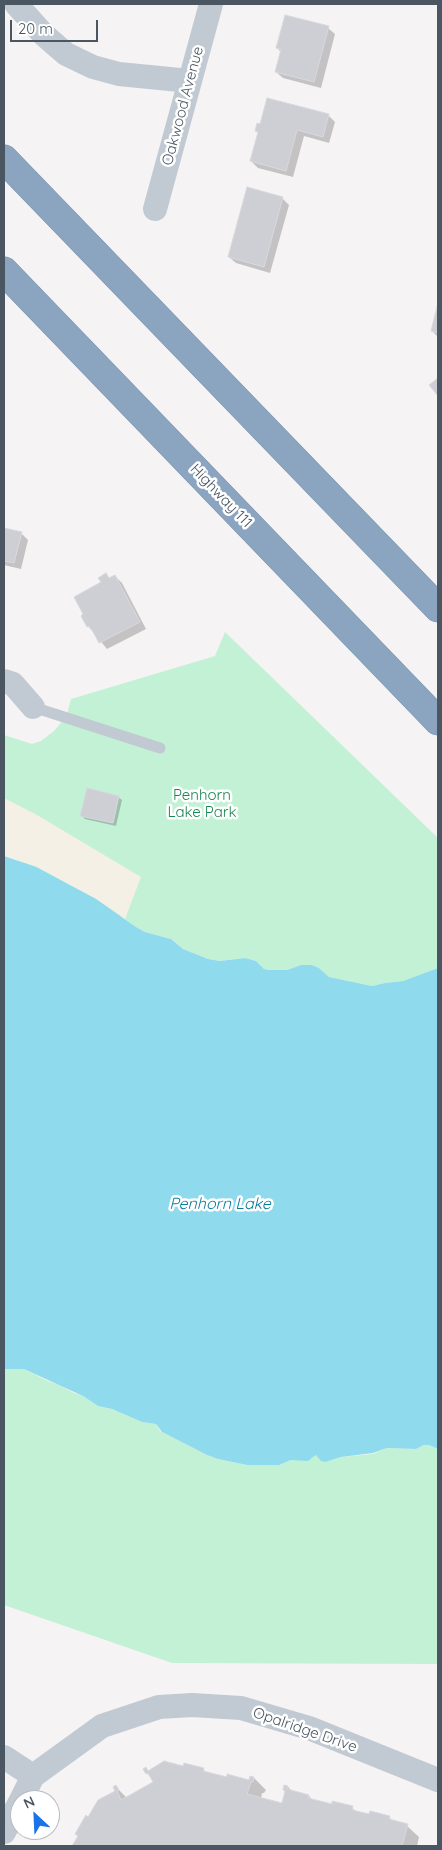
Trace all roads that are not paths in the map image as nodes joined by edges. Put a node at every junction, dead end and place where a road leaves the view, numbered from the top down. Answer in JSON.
{"nodes":[{"id":1,"x":16,"y":4,"type":"edge"},
{"id":2,"x":211,"y":4,"type":"edge"},
{"id":3,"x":190,"y":81,"type":"junction"},
{"id":4,"x":4,"y":159,"type":"edge"},
{"id":5,"x":155,"y":208,"type":"dead end"},
{"id":6,"x":4,"y":271,"type":"edge"},
{"id":7,"x":438,"y":608,"type":"edge"},
{"id":8,"x":4,"y":681,"type":"edge"},
{"id":9,"x":33,"y":707,"type":"joint"},
{"id":10,"x":438,"y":721,"type":"edge"},
{"id":11,"x":160,"y":748,"type":"dead end"},
{"id":12,"x":4,"y":1757,"type":"edge"},
{"id":13,"x":33,"y":1776,"type":"junction"},
{"id":14,"x":438,"y":1780,"type":"edge"},
{"id":15,"x":26,"y":1790,"type":"edge"},
{"id":16,"x":10,"y":1820,"type":"edge"},
{"id":17,"x":4,"y":1832,"type":"edge"}],
"edges":[{"from":1,"to":3,"type":"street"},
{"from":2,"to":3,"type":"street","name":"Oakwood Avenue"},
{"from":3,"to":5,"type":"street","name":"Oakwood Avenue"},
{"from":4,"to":7,"type":"highway"},
{"from":6,"to":10,"type":"highway","name":"Highway 111"},
{"from":8,"to":9,"type":"street"},
{"from":9,"to":11,"type":"lane"},
{"from":12,"to":13,"type":"street"},
{"from":13,"to":14,"type":"street","name":"Opalridge Drive"},
{"from":13,"to":15,"type":"street","name":"Opalridge Drive"},
{"from":16,"to":17,"type":"street","name":"Opalridge Drive"}]}
